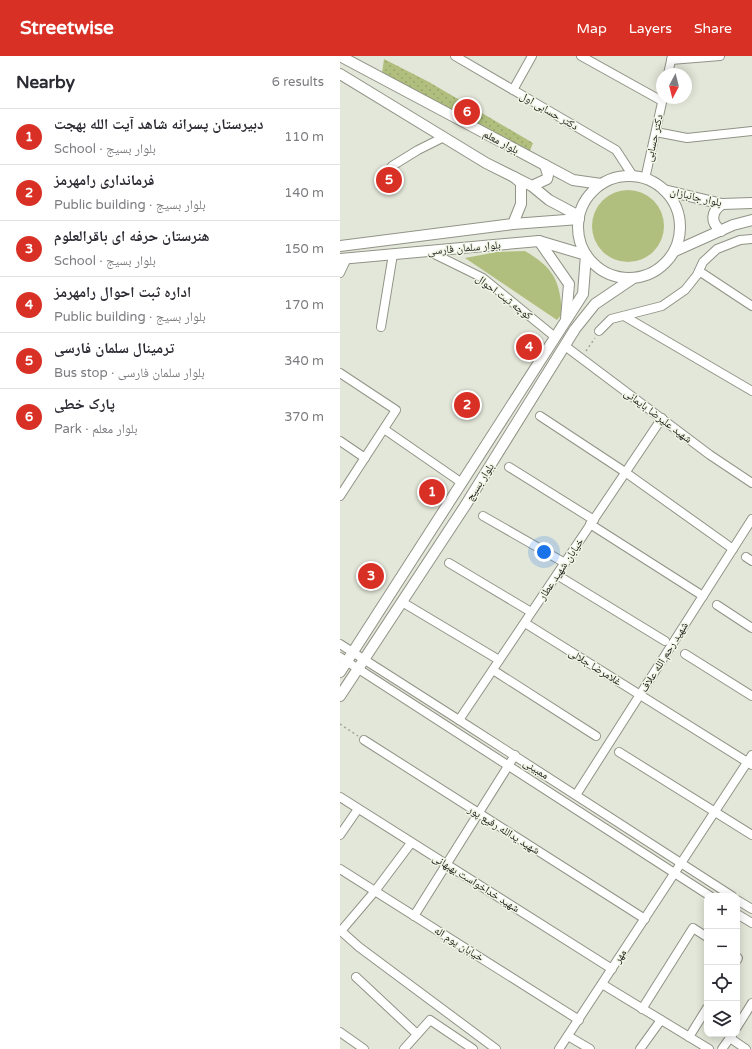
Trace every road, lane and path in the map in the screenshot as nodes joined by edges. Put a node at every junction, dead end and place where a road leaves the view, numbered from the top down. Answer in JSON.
{"nodes":[{"id":1,"x":340,"y":56,"type":"edge"},
{"id":2,"x":454,"y":56,"type":"edge"},
{"id":3,"x":532,"y":56,"type":"edge"},
{"id":4,"x":581,"y":56,"type":"edge"},
{"id":5,"x":720,"y":56,"type":"edge"},
{"id":6,"x":672,"y":58,"type":"edge"},
{"id":7,"x":670,"y":68,"type":"edge"},
{"id":8,"x":340,"y":74,"type":"edge"},
{"id":9,"x":513,"y":90,"type":"junction"},
{"id":10,"x":656,"y":96,"type":"edge"},
{"id":11,"x":662,"y":104,"type":"edge"},
{"id":12,"x":752,"y":131,"type":"edge"},
{"id":13,"x":656,"y":132,"type":"junction"},
{"id":14,"x":444,"y":137,"type":"junction"},
{"id":15,"x":545,"y":165,"type":"junction"},
{"id":16,"x":392,"y":166,"type":"dead end"},
{"id":17,"x":511,"y":175,"type":"junction"},
{"id":18,"x":633,"y":176,"type":"junction"},
{"id":19,"x":645,"y":178,"type":"junction"},
{"id":20,"x":601,"y":184,"type":"junction"},
{"id":21,"x":532,"y":186,"type":"junction"},
{"id":22,"x":664,"y":190,"type":"junction"},
{"id":23,"x":752,"y":203,"type":"edge"},
{"id":24,"x":722,"y":204,"type":"junction"},
{"id":25,"x":579,"y":218,"type":"junction"},
{"id":26,"x":752,"y":220,"type":"edge"},
{"id":27,"x":513,"y":224,"type":"junction"},
{"id":28,"x":721,"y":231,"type":"junction"},
{"id":29,"x":752,"y":239,"type":"edge"},
{"id":30,"x":539,"y":241,"type":"junction"},
{"id":31,"x":340,"y":246,"type":"edge"},
{"id":32,"x":428,"y":251,"type":"junction"},
{"id":33,"x":675,"y":251,"type":"junction"},
{"id":34,"x":393,"y":254,"type":"junction"},
{"id":35,"x":586,"y":255,"type":"junction"},
{"id":36,"x":344,"y":258,"type":"edge"},
{"id":37,"x":699,"y":271,"type":"junction"},
{"id":38,"x":340,"y":273,"type":"edge"},
{"id":39,"x":632,"y":279,"type":"junction"},
{"id":40,"x":583,"y":294,"type":"junction"},
{"id":41,"x":595,"y":304,"type":"junction"},
{"id":42,"x":752,"y":306,"type":"edge"},
{"id":43,"x":624,"y":316,"type":"junction"},
{"id":44,"x":566,"y":322,"type":"junction"},
{"id":45,"x":381,"y":327,"type":"dead end"},
{"id":46,"x":599,"y":331,"type":"joint"},
{"id":47,"x":555,"y":337,"type":"junction"},
{"id":48,"x":565,"y":346,"type":"junction"},
{"id":49,"x":582,"y":358,"type":"junction"},
{"id":50,"x":340,"y":373,"type":"edge"},
{"id":51,"x":752,"y":391,"type":"edge"},
{"id":52,"x":540,"y":416,"type":"dead end"},
{"id":53,"x":662,"y":418,"type":"junction"},
{"id":54,"x":384,"y":429,"type":"junction"},
{"id":55,"x":340,"y":441,"type":"edge"},
{"id":56,"x":365,"y":458,"type":"junction"},
{"id":57,"x":509,"y":467,"type":"dead end"},
{"id":58,"x":625,"y":472,"type":"junction"},
{"id":59,"x":462,"y":483,"type":"junction"},
{"id":60,"x":752,"y":483,"type":"edge"},
{"id":61,"x":340,"y":496,"type":"edge"},
{"id":62,"x":442,"y":512,"type":"junction"},
{"id":63,"x":483,"y":516,"type":"dead end"},
{"id":64,"x":752,"y":519,"type":"edge"},
{"id":65,"x":455,"y":521,"type":"junction"},
{"id":66,"x":592,"y":522,"type":"junction"},
{"id":67,"x":733,"y":549,"type":"junction"},
{"id":68,"x":449,"y":563,"type":"dead end"},
{"id":69,"x":565,"y":563,"type":"junction"},
{"id":70,"x":557,"y":574,"type":"junction"},
{"id":71,"x":703,"y":596,"type":"junction"},
{"id":72,"x":402,"y":602,"type":"junction"},
{"id":73,"x":716,"y":605,"type":"dead end"},
{"id":74,"x":531,"y":612,"type":"junction"},
{"id":75,"x":524,"y":623,"type":"junction"},
{"id":76,"x":752,"y":628,"type":"edge"},
{"id":77,"x":665,"y":641,"type":"dead end"},
{"id":78,"x":340,"y":644,"type":"edge"},
{"id":79,"x":352,"y":651,"type":"junction"},
{"id":80,"x":685,"y":654,"type":"dead end"},
{"id":81,"x":343,"y":659,"type":"edge"},
{"id":82,"x":364,"y":659,"type":"junction"},
{"id":83,"x":499,"y":660,"type":"junction"},
{"id":84,"x":358,"y":669,"type":"junction"},
{"id":85,"x":493,"y":670,"type":"junction"},
{"id":86,"x":340,"y":672,"type":"edge"},
{"id":87,"x":640,"y":695,"type":"junction"},
{"id":88,"x":340,"y":696,"type":"edge"},
{"id":89,"x":752,"y":696,"type":"edge"},
{"id":90,"x":460,"y":720,"type":"junction"},
{"id":91,"x":340,"y":724,"type":"edge"},
{"id":92,"x":596,"y":736,"type":"dead end"},
{"id":93,"x":364,"y":740,"type":"joint"},
{"id":94,"x":619,"y":752,"type":"dead end"},
{"id":95,"x":515,"y":755,"type":"junction"},
{"id":96,"x":750,"y":761,"type":"edge"},
{"id":97,"x":508,"y":765,"type":"junction"},
{"id":98,"x":576,"y":795,"type":"junction"},
{"id":99,"x":340,"y":797,"type":"edge"},
{"id":100,"x":358,"y":808,"type":"junction"},
{"id":101,"x":714,"y":811,"type":"junction"},
{"id":102,"x":478,"y":814,"type":"junction"},
{"id":103,"x":340,"y":835,"type":"edge"},
{"id":104,"x":752,"y":835,"type":"edge"},
{"id":105,"x":411,"y":843,"type":"junction"},
{"id":106,"x":445,"y":864,"type":"junction"},
{"id":107,"x":681,"y":864,"type":"junction"},
{"id":108,"x":340,"y":869,"type":"edge"},
{"id":109,"x":675,"y":873,"type":"junction"},
{"id":110,"x":375,"y":891,"type":"junction"},
{"id":111,"x":705,"y":893,"type":"edge"},
{"id":112,"x":727,"y":893,"type":"edge"},
{"id":113,"x":740,"y":902,"type":"edge"},
{"id":114,"x":752,"y":909,"type":"edge"},
{"id":115,"x":414,"y":916,"type":"junction"},
{"id":116,"x":740,"y":916,"type":"edge"},
{"id":117,"x":645,"y":920,"type":"junction"},
{"id":118,"x":752,"y":923,"type":"edge"},
{"id":119,"x":704,"y":936,"type":"edge"},
{"id":120,"x":612,"y":969,"type":"junction"},
{"id":121,"x":356,"y":977,"type":"dead end"},
{"id":122,"x":602,"y":984,"type":"junction"},
{"id":123,"x":752,"y":1003,"type":"edge"},
{"id":124,"x":642,"y":1009,"type":"junction"},
{"id":125,"x":704,"y":1013,"type":"edge"},
{"id":126,"x":578,"y":1020,"type":"junction"},
{"id":127,"x":661,"y":1020,"type":"junction"},
{"id":128,"x":740,"y":1022,"type":"edge"},
{"id":129,"x":340,"y":1032,"type":"edge"},
{"id":130,"x":417,"y":1034,"type":"junction"},
{"id":131,"x":568,"y":1036,"type":"junction"},
{"id":132,"x":689,"y":1037,"type":"junction"},
{"id":133,"x":730,"y":1037,"type":"edge"},
{"id":134,"x":732,"y":1037,"type":"edge"},
{"id":135,"x":490,"y":1048,"type":"edge"},
{"id":136,"x":364,"y":1049,"type":"edge"},
{"id":137,"x":404,"y":1049,"type":"edge"},
{"id":138,"x":473,"y":1049,"type":"edge"},
{"id":139,"x":559,"y":1049,"type":"edge"},
{"id":140,"x":590,"y":1049,"type":"edge"},
{"id":141,"x":640,"y":1049,"type":"edge"},
{"id":142,"x":709,"y":1049,"type":"edge"},
{"id":143,"x":722,"y":1049,"type":"edge"},
{"id":144,"x":746,"y":1049,"type":"edge"}],
"edges":[{"from":1,"to":15,"type":"main road","name":"بلوار معلم"},
{"from":2,"to":9,"type":"street","name":"دکتر حسابی اول"},
{"from":3,"to":9,"type":"street"},
{"from":4,"to":10,"type":"street"},
{"from":5,"to":6,"type":"street"},
{"from":6,"to":7,"type":"street"},
{"from":8,"to":14,"type":"main road"},
{"from":9,"to":18,"type":"street","name":"دکتر حسابی اول"},
{"from":11,"to":13,"type":"street","name":"دکتر حسابی"},
{"from":12,"to":13,"type":"street"},
{"from":13,"to":19,"type":"street","name":"دکتر حسابی"},
{"from":14,"to":16,"type":"street"},
{"from":14,"to":17,"type":"main road"},
{"from":15,"to":20,"type":"main road","name":"بلوار معلم"},
{"from":15,"to":21,"type":"main road"},
{"from":17,"to":21,"type":"main road"},
{"from":17,"to":27,"type":"main road"},
{"from":18,"to":19,"type":"main road"},
{"from":18,"to":20,"type":"main road"},
{"from":19,"to":22,"type":"main road"},
{"from":20,"to":25,"type":"main road"},
{"from":21,"to":25,"type":"main road"},
{"from":22,"to":24,"type":"main road","name":"بلوار جانبازان"},
{"from":22,"to":33,"type":"main road"},
{"from":23,"to":24,"type":"main road","name":"بلوار جانبازان"},
{"from":24,"to":28,"type":"main road"},
{"from":25,"to":27,"type":"main road","name":"بلوار سلمان فارسی"},
{"from":25,"to":35,"type":"main road"},
{"from":26,"to":28,"type":"main road"},
{"from":27,"to":31,"type":"main road","name":"بلوار سلمان فارسی"},
{"from":28,"to":33,"type":"main road"},
{"from":29,"to":37,"type":"street"},
{"from":30,"to":32,"type":"main road","name":"بلوار سلمان فارسی"},
{"from":30,"to":35,"type":"main road","name":"بلوار سلمان فارسی"},
{"from":30,"to":44,"type":"main road"},
{"from":32,"to":34,"type":"main road","name":"بلوار سلمان فارسی"},
{"from":32,"to":47,"type":"street","name":"کوچه ثبت احوال"},
{"from":33,"to":39,"type":"main road"},
{"from":34,"to":36,"type":"main road","name":"بلوار سلمان فارسی"},
{"from":34,"to":45,"type":"street"},
{"from":35,"to":39,"type":"main road"},
{"from":35,"to":40,"type":"main road","name":"بلوار بسیج"},
{"from":36,"to":38,"type":"street"},
{"from":37,"to":42,"type":"street"},
{"from":37,"to":43,"type":"street"},
{"from":39,"to":41,"type":"main road","name":"بلوار بسیج"},
{"from":40,"to":41,"type":"main road"},
{"from":40,"to":44,"type":"main road","name":"بلوار بسیج"},
{"from":41,"to":48,"type":"main road","name":"بلوار بسیج"},
{"from":43,"to":46,"type":"street"},
{"from":43,"to":51,"type":"street"},
{"from":44,"to":47,"type":"main road","name":"بلوار بسیج"},
{"from":46,"to":49,"type":"path"},
{"from":47,"to":59,"type":"main road","name":"بلوار بسیج"},
{"from":48,"to":49,"type":"street","name":"شهید علیرضا بایمانی"},
{"from":48,"to":65,"type":"main road","name":"بلوار بسیج"},
{"from":49,"to":53,"type":"street","name":"شهید علیرضا بایمانی"},
{"from":50,"to":54,"type":"street"},
{"from":52,"to":58,"type":"street"},
{"from":53,"to":58,"type":"street","name":"خیابان شهید عطار"},
{"from":53,"to":60,"type":"street","name":"شهید علیرضا بایمانی"},
{"from":54,"to":56,"type":"street"},
{"from":54,"to":59,"type":"street"},
{"from":55,"to":56,"type":"street"},
{"from":56,"to":61,"type":"street"},
{"from":57,"to":66,"type":"street"},
{"from":58,"to":66,"type":"street","name":"خیابان شهید عطار"},
{"from":58,"to":67,"type":"street"},
{"from":59,"to":62,"type":"main road","name":"بلوار بسیج"},
{"from":62,"to":65,"type":"main road"},
{"from":62,"to":79,"type":"main road","name":"بلوار بسیج"},
{"from":63,"to":69,"type":"street"},
{"from":64,"to":67,"type":"street","name":"شهید رحم الله علاف"},
{"from":65,"to":72,"type":"main road","name":"بلوار بسیج"},
{"from":66,"to":69,"type":"street","name":"خیابان شهید عطار"},
{"from":66,"to":71,"type":"street"},
{"from":67,"to":71,"type":"street","name":"شهید رحم الله علاف"},
{"from":68,"to":74,"type":"street"},
{"from":69,"to":70,"type":"street","name":"خیابان شهید عطار"},
{"from":70,"to":74,"type":"street","name":"خیابان شهید عطار"},
{"from":70,"to":77,"type":"street"},
{"from":71,"to":87,"type":"street","name":"شهید رحم الله علاف"},
{"from":72,"to":82,"type":"main road","name":"بلوار بسیج"},
{"from":72,"to":83,"type":"street"},
{"from":73,"to":76,"type":"street"},
{"from":74,"to":75,"type":"street","name":"خیابان شهید عطار"},
{"from":75,"to":83,"type":"street","name":"خیابان شهید عطار"},
{"from":75,"to":87,"type":"street","name":"غلامرضا جلالی"},
{"from":78,"to":79,"type":"street","name":"ممبینی"},
{"from":79,"to":81,"type":"main road","name":"بلوار بسیج"},
{"from":79,"to":82,"type":"street","name":"ممبینی"},
{"from":80,"to":89,"type":"street"},
{"from":81,"to":84,"type":"street","name":"ممبینی"},
{"from":81,"to":86,"type":"main road","name":"بلوار بسیج"},
{"from":82,"to":84,"type":"main road","name":"بلوار بسیج"},
{"from":82,"to":90,"type":"street","name":"ممبینی"},
{"from":83,"to":85,"type":"street","name":"خیابان شهید عطار"},
{"from":84,"to":88,"type":"main road","name":"بلوار بسیج"},
{"from":84,"to":97,"type":"street","name":"ممبینی"},
{"from":85,"to":90,"type":"street","name":"خیابان شهید عطار"},
{"from":85,"to":92,"type":"street"},
{"from":87,"to":96,"type":"street","name":"غلامرضا جلالی"},
{"from":87,"to":98,"type":"street","name":"شهید رحم الله علاف"},
{"from":90,"to":95,"type":"street","name":"ممبینی"},
{"from":91,"to":93,"type":"path"},
{"from":93,"to":102,"type":"street","name":"شهید یدالله رفیع پور"},
{"from":94,"to":101,"type":"street"},
{"from":95,"to":97,"type":"street"},
{"from":95,"to":98,"type":"street","name":"ممبینی"},
{"from":96,"to":101,"type":"street","name":"مهر"},
{"from":97,"to":102,"type":"street"},
{"from":97,"to":109,"type":"street","name":"ممبینی"},
{"from":98,"to":107,"type":"street","name":"ممبینی"},
{"from":99,"to":100,"type":"street","name":"شهید خداخواست بهبهانی"},
{"from":100,"to":103,"type":"street"},
{"from":100,"to":105,"type":"street","name":"شهید خداخواست بهبهانی"},
{"from":101,"to":104,"type":"street"},
{"from":101,"to":107,"type":"street","name":"مهر"},
{"from":102,"to":106,"type":"street"},
{"from":102,"to":117,"type":"street","name":"شهید یدالله رفیع پور"},
{"from":105,"to":106,"type":"street","name":"شهید خداخواست بهبهانی"},
{"from":105,"to":110,"type":"street"},
{"from":106,"to":115,"type":"street"},
{"from":106,"to":120,"type":"street","name":"شهید خداخواست بهبهانی"},
{"from":107,"to":109,"type":"street","name":"مهر"},
{"from":107,"to":112,"type":"street","name":"ممبینی"},
{"from":108,"to":110,"type":"street","name":"خیابان یوم اله"},
{"from":109,"to":111,"type":"street","name":"ممبینی"},
{"from":109,"to":117,"type":"street","name":"مهر"},
{"from":110,"to":115,"type":"street","name":"خیابان یوم اله"},
{"from":110,"to":135,"type":"street"},
{"from":113,"to":114,"type":"street"},
{"from":115,"to":126,"type":"street","name":"خیابان یوم اله"},
{"from":116,"to":118,"type":"street"},
{"from":117,"to":120,"type":"street","name":"مهر"},
{"from":119,"to":124,"type":"street"},
{"from":120,"to":122,"type":"street","name":"مهر"},
{"from":121,"to":130,"type":"street"},
{"from":122,"to":124,"type":"street"},
{"from":122,"to":126,"type":"street","name":"مهر"},
{"from":123,"to":128,"type":"street"},
{"from":124,"to":127,"type":"street"},
{"from":125,"to":132,"type":"street"},
{"from":126,"to":131,"type":"street","name":"مهر"},
{"from":127,"to":132,"type":"street"},
{"from":127,"to":141,"type":"street"},
{"from":129,"to":136,"type":"street"},
{"from":130,"to":137,"type":"street"},
{"from":130,"to":138,"type":"street"},
{"from":131,"to":139,"type":"street","name":"مهر"},
{"from":131,"to":140,"type":"street"},
{"from":132,"to":142,"type":"street"},
{"from":133,"to":143,"type":"street"},
{"from":134,"to":144,"type":"street"}]}
